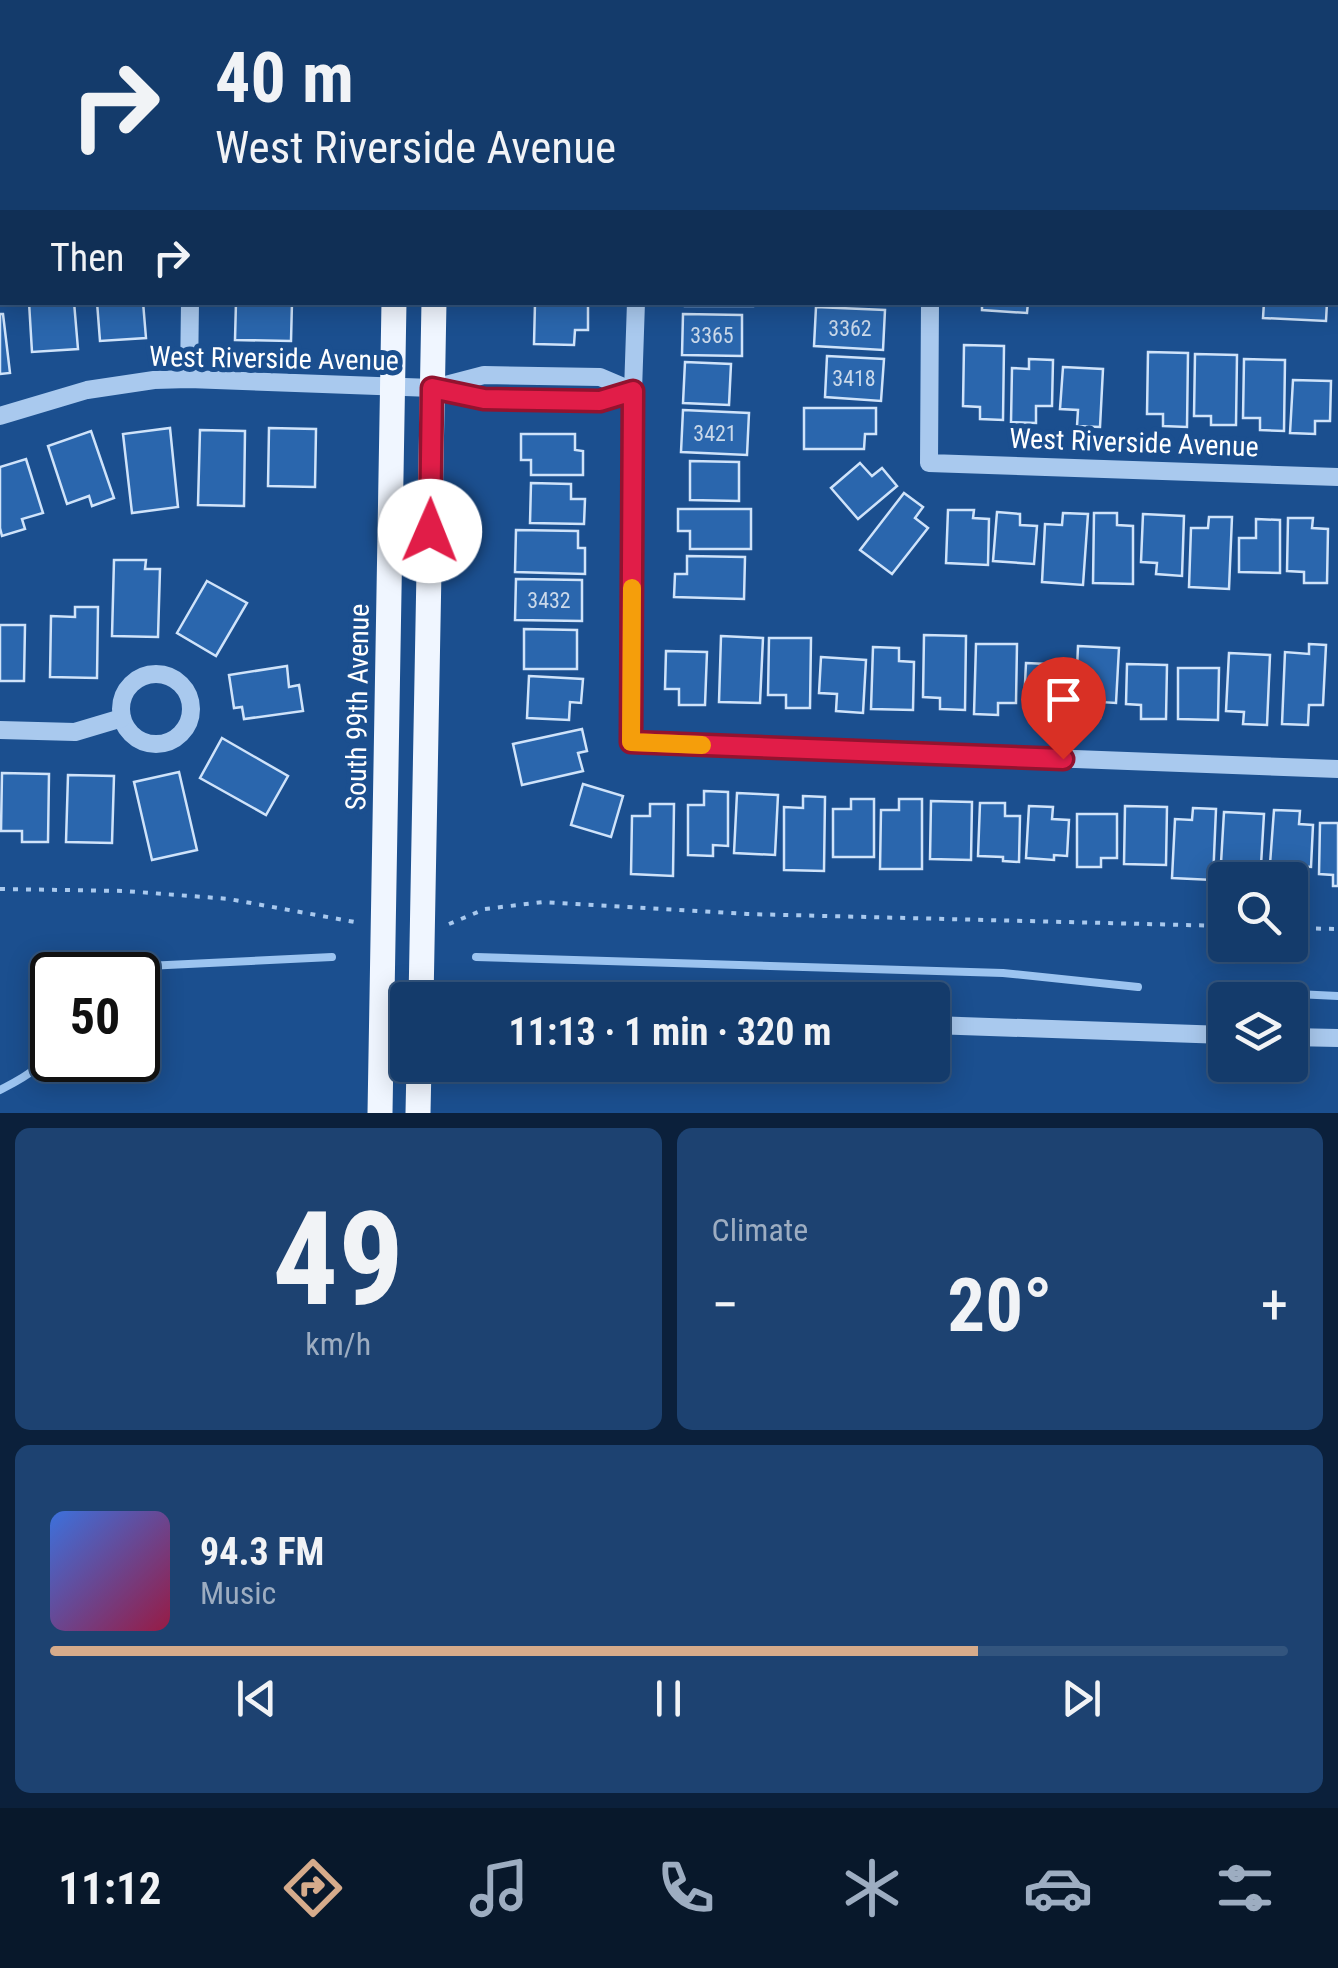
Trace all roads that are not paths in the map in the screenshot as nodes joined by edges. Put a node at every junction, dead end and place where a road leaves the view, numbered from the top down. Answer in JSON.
{"nodes":[{"id":1,"x":190,"y":305,"type":"edge"},
{"id":2,"x":394,"y":305,"type":"edge"},
{"id":3,"x":434,"y":305,"type":"edge"},
{"id":4,"x":636,"y":305,"type":"edge"},
{"id":5,"x":930,"y":305,"type":"edge"},
{"id":6,"x":190,"y":379,"type":"junction"},
{"id":7,"x":392,"y":387,"type":"junction"},
{"id":8,"x":432,"y":388,"type":"junction"},
{"id":9,"x":633,"y":391,"type":"junction"},
{"id":10,"x":0,"y":416,"type":"edge"},
{"id":11,"x":1338,"y":476,"type":"edge"},
{"id":12,"x":122,"y":718,"type":"dead end"},
{"id":13,"x":0,"y":730,"type":"edge"},
{"id":14,"x":1338,"y":769,"type":"edge"},
{"id":15,"x":423,"y":982,"type":"edge"},
{"id":16,"x":950,"y":1026,"type":"edge"},
{"id":17,"x":1208,"y":1034,"type":"edge"},
{"id":18,"x":1308,"y":1037,"type":"edge"},
{"id":19,"x":1338,"y":1038,"type":"edge"},
{"id":20,"x":419,"y":1082,"type":"edge"},
{"id":21,"x":380,"y":1113,"type":"edge"},
{"id":22,"x":418,"y":1113,"type":"edge"}],
"edges":[{"from":1,"to":6,"type":"street"},
{"from":2,"to":7,"type":"main road","name":"South 99th Avenue"},
{"from":3,"to":8,"type":"main road"},
{"from":4,"to":9,"type":"street"},
{"from":5,"to":11,"type":"street","name":"West Riverside Avenue"},
{"from":6,"to":7,"type":"street","name":"West Riverside Avenue"},
{"from":6,"to":10,"type":"street","name":"West Riverside Avenue"},
{"from":7,"to":8,"type":"street","name":"West Riverside Avenue"},
{"from":7,"to":21,"type":"main road","name":"South 99th Avenue"},
{"from":8,"to":9,"type":"street","name":"West Riverside Avenue"},
{"from":8,"to":15,"type":"main road"},
{"from":9,"to":14,"type":"street"},
{"from":12,"to":13,"type":"street"},
{"from":16,"to":17,"type":"street"},
{"from":18,"to":19,"type":"street"},
{"from":20,"to":22,"type":"main road"}]}
